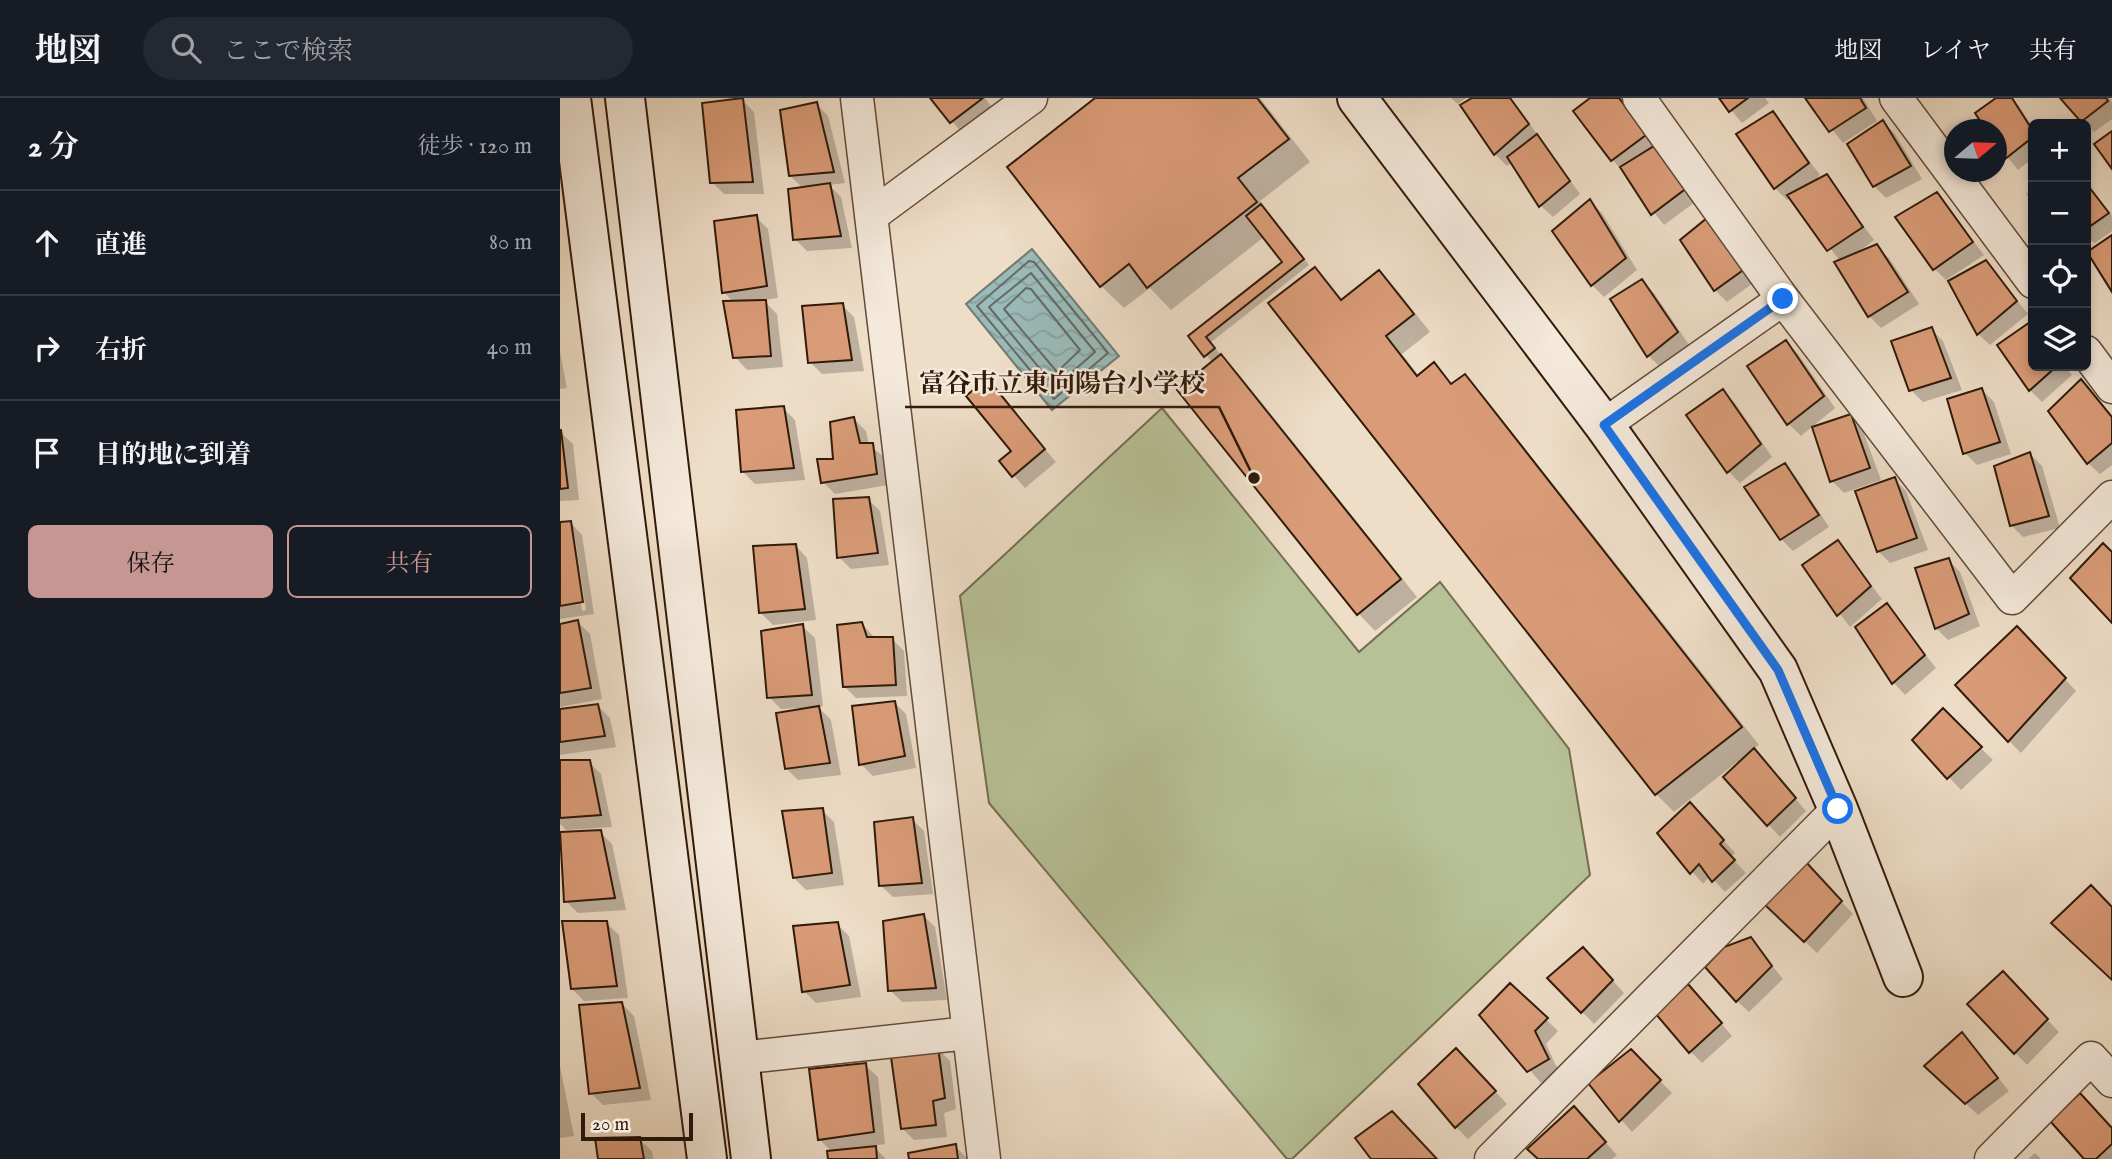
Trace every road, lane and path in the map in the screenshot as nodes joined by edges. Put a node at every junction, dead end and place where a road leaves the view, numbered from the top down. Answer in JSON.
{"nodes":[{"id":1,"x":571,"y":98,"type":"edge"},
{"id":2,"x":625,"y":98,"type":"edge"},
{"id":3,"x":857,"y":98,"type":"edge"},
{"id":4,"x":1031,"y":98,"type":"edge"},
{"id":5,"x":1357,"y":98,"type":"edge"},
{"id":6,"x":1639,"y":98,"type":"edge"},
{"id":7,"x":1896,"y":98,"type":"edge"},
{"id":8,"x":871,"y":216,"type":"junction"},
{"id":9,"x":2028,"y":275,"type":"edge"},
{"id":10,"x":1783,"y":299,"type":"junction"},
{"id":11,"x":2091,"y":359,"type":"edge"},
{"id":12,"x":2112,"y":387,"type":"edge"},
{"id":13,"x":1604,"y":425,"type":"junction"},
{"id":14,"x":2112,"y":497,"type":"edge"},
{"id":15,"x":1838,"y":809,"type":"junction"},
{"id":16,"x":1903,"y":977,"type":"dead end"},
{"id":17,"x":968,"y":1033,"type":"junction"},
{"id":18,"x":739,"y":1058,"type":"junction"},
{"id":19,"x":2112,"y":1081,"type":"edge"},
{"id":20,"x":707,"y":1159,"type":"edge"},
{"id":21,"x":751,"y":1159,"type":"edge"},
{"id":22,"x":984,"y":1159,"type":"edge"},
{"id":23,"x":1490,"y":1159,"type":"edge"},
{"id":24,"x":1991,"y":1159,"type":"edge"}],
"edges":[{"from":1,"to":20,"type":"street"},
{"from":2,"to":18,"type":"street"},
{"from":3,"to":8,"type":"street"},
{"from":4,"to":8,"type":"street"},
{"from":5,"to":13,"type":"street"},
{"from":6,"to":10,"type":"street"},
{"from":7,"to":9,"type":"street"},
{"from":8,"to":17,"type":"street"},
{"from":10,"to":13,"type":"street"},
{"from":10,"to":14,"type":"street"},
{"from":11,"to":12,"type":"street"},
{"from":13,"to":15,"type":"street"},
{"from":15,"to":16,"type":"street"},
{"from":15,"to":23,"type":"street"},
{"from":17,"to":18,"type":"street"},
{"from":17,"to":22,"type":"street"},
{"from":18,"to":21,"type":"street"},
{"from":19,"to":24,"type":"street"}]}
